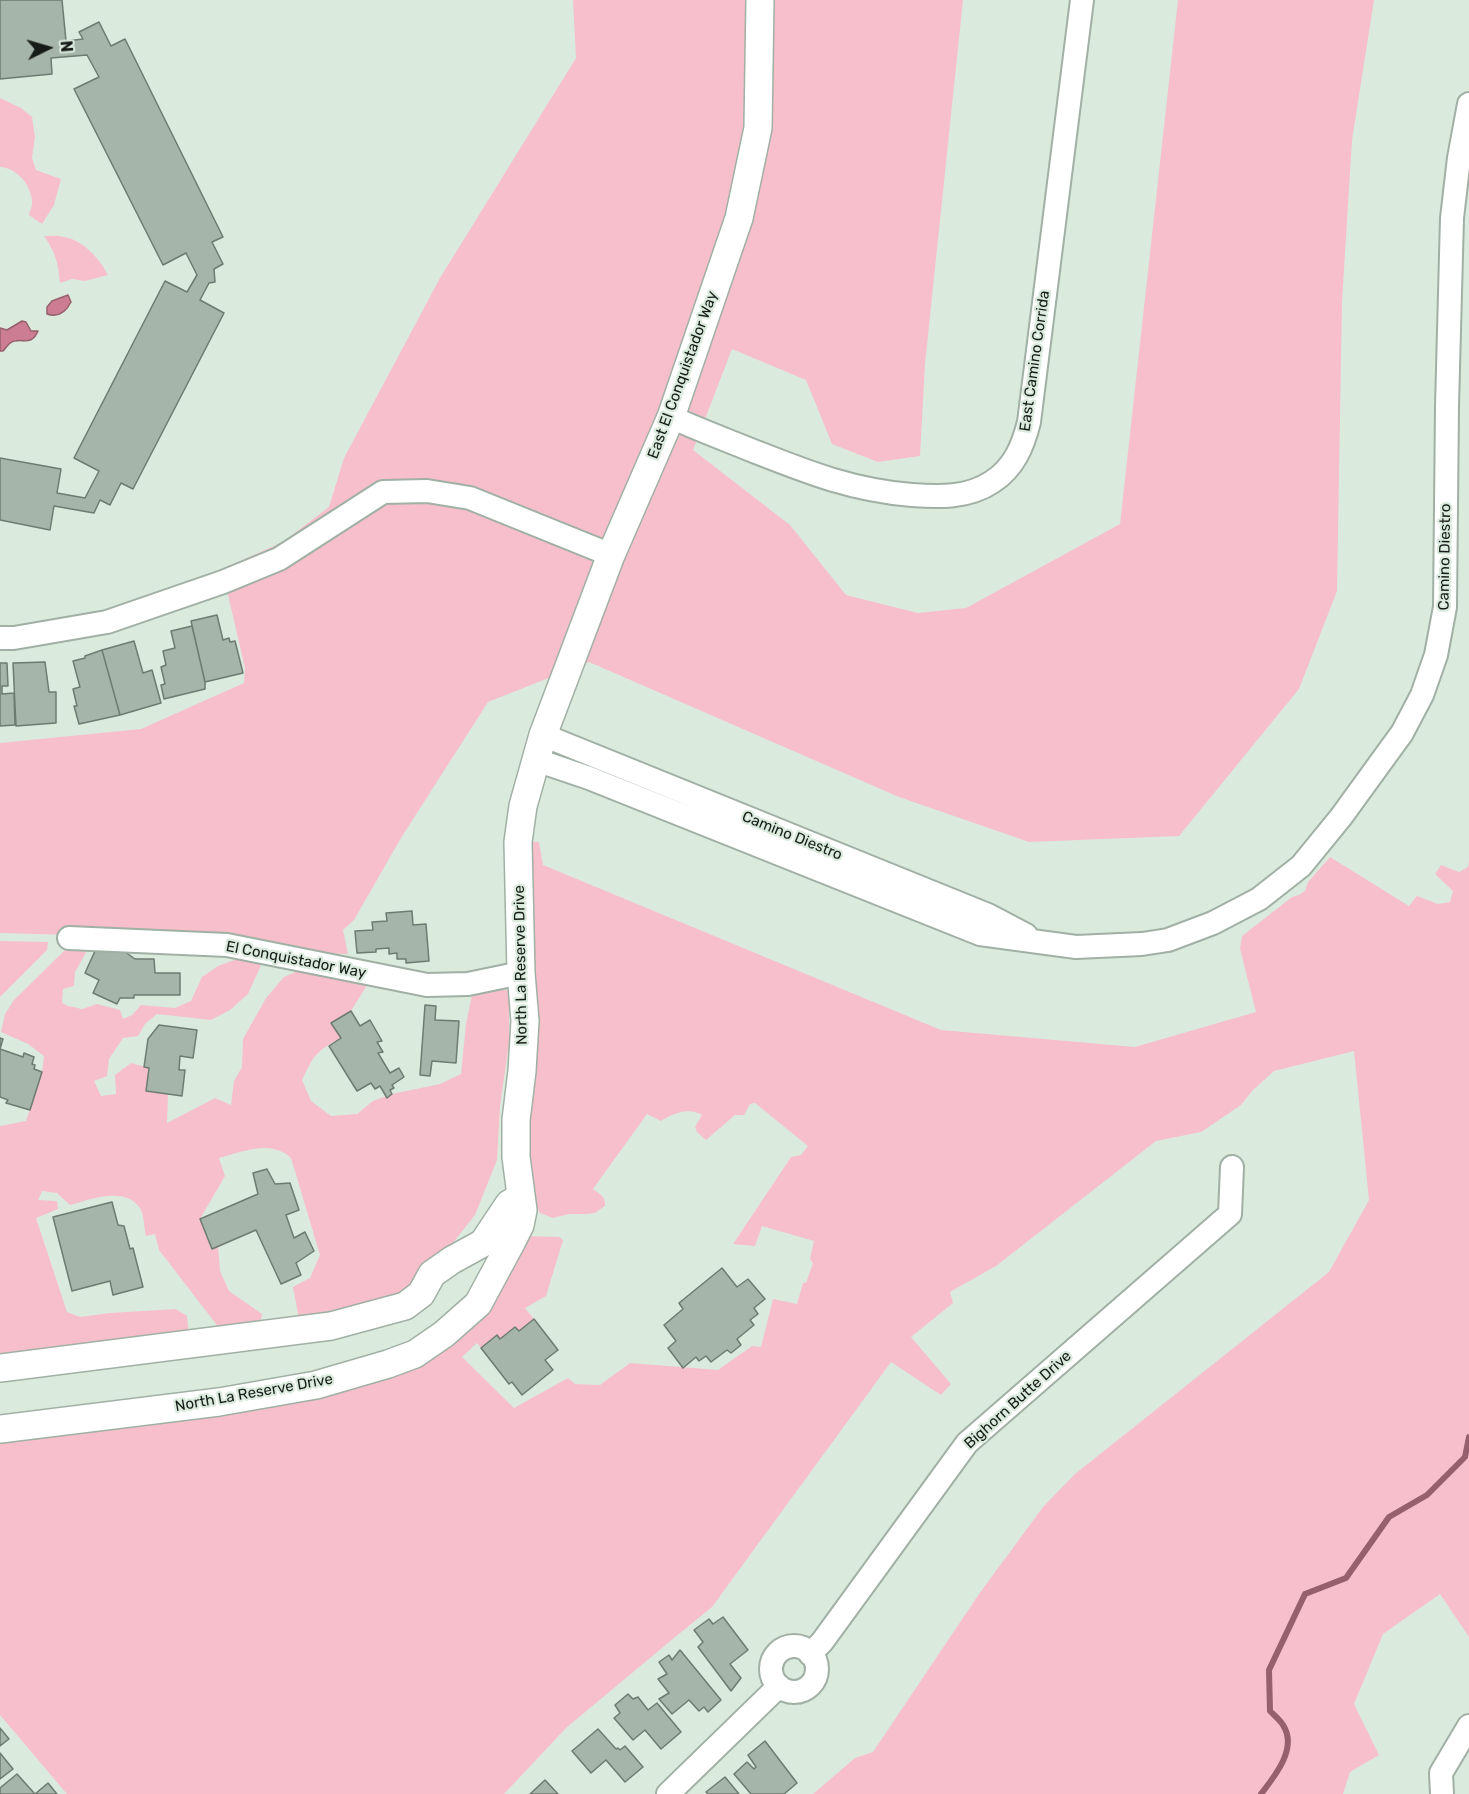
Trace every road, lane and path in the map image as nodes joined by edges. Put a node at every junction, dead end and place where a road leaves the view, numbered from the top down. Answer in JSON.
{"nodes":[{"id":1,"x":760,"y":0,"type":"edge"},
{"id":2,"x":1082,"y":0,"type":"edge"},
{"id":3,"x":1469,"y":104,"type":"edge"},
{"id":4,"x":671,"y":417,"type":"junction"},
{"id":5,"x":611,"y":555,"type":"junction"},
{"id":6,"x":0,"y":638,"type":"edge"},
{"id":7,"x":540,"y":748,"type":"junction"},
{"id":8,"x":69,"y":938,"type":"dead end"},
{"id":9,"x":521,"y":973,"type":"junction"},
{"id":10,"x":1232,"y":1167,"type":"dead end"},
{"id":11,"x":521,"y":1197,"type":"junction"},
{"id":12,"x":0,"y":1368,"type":"edge"},
{"id":13,"x":0,"y":1429,"type":"edge"},
{"id":14,"x":810,"y":1654,"type":"junction"},
{"id":15,"x":779,"y":1686,"type":"junction"},
{"id":16,"x":1469,"y":1726,"type":"edge"},
{"id":17,"x":668,"y":1794,"type":"edge"},
{"id":18,"x":1442,"y":1794,"type":"edge"}],
"edges":[{"from":1,"to":4,"type":"street","name":"East El Conquistador Way"},
{"from":2,"to":4,"type":"street","name":"East Camino Corrida"},
{"from":3,"to":7,"type":"street","name":"Camino Diestro"},
{"from":4,"to":5,"type":"street","name":"East El Conquistador Way"},
{"from":5,"to":6,"type":"street"},
{"from":5,"to":7,"type":"street","name":"East El Conquistador Way"},
{"from":7,"to":9,"type":"street","name":"North La Reserve Drive"},
{"from":8,"to":9,"type":"street","name":"El Conquistador Way"},
{"from":9,"to":11,"type":"street","name":"North La Reserve Drive"},
{"from":10,"to":14,"type":"street","name":"Bighorn Butte Drive"},
{"from":11,"to":12,"type":"street"},
{"from":11,"to":13,"type":"street","name":"North La Reserve Drive"},
{"from":14,"to":15,"type":"street"},
{"from":14,"to":15,"type":"street"},
{"from":15,"to":17,"type":"street"},
{"from":16,"to":18,"type":"street"}]}
